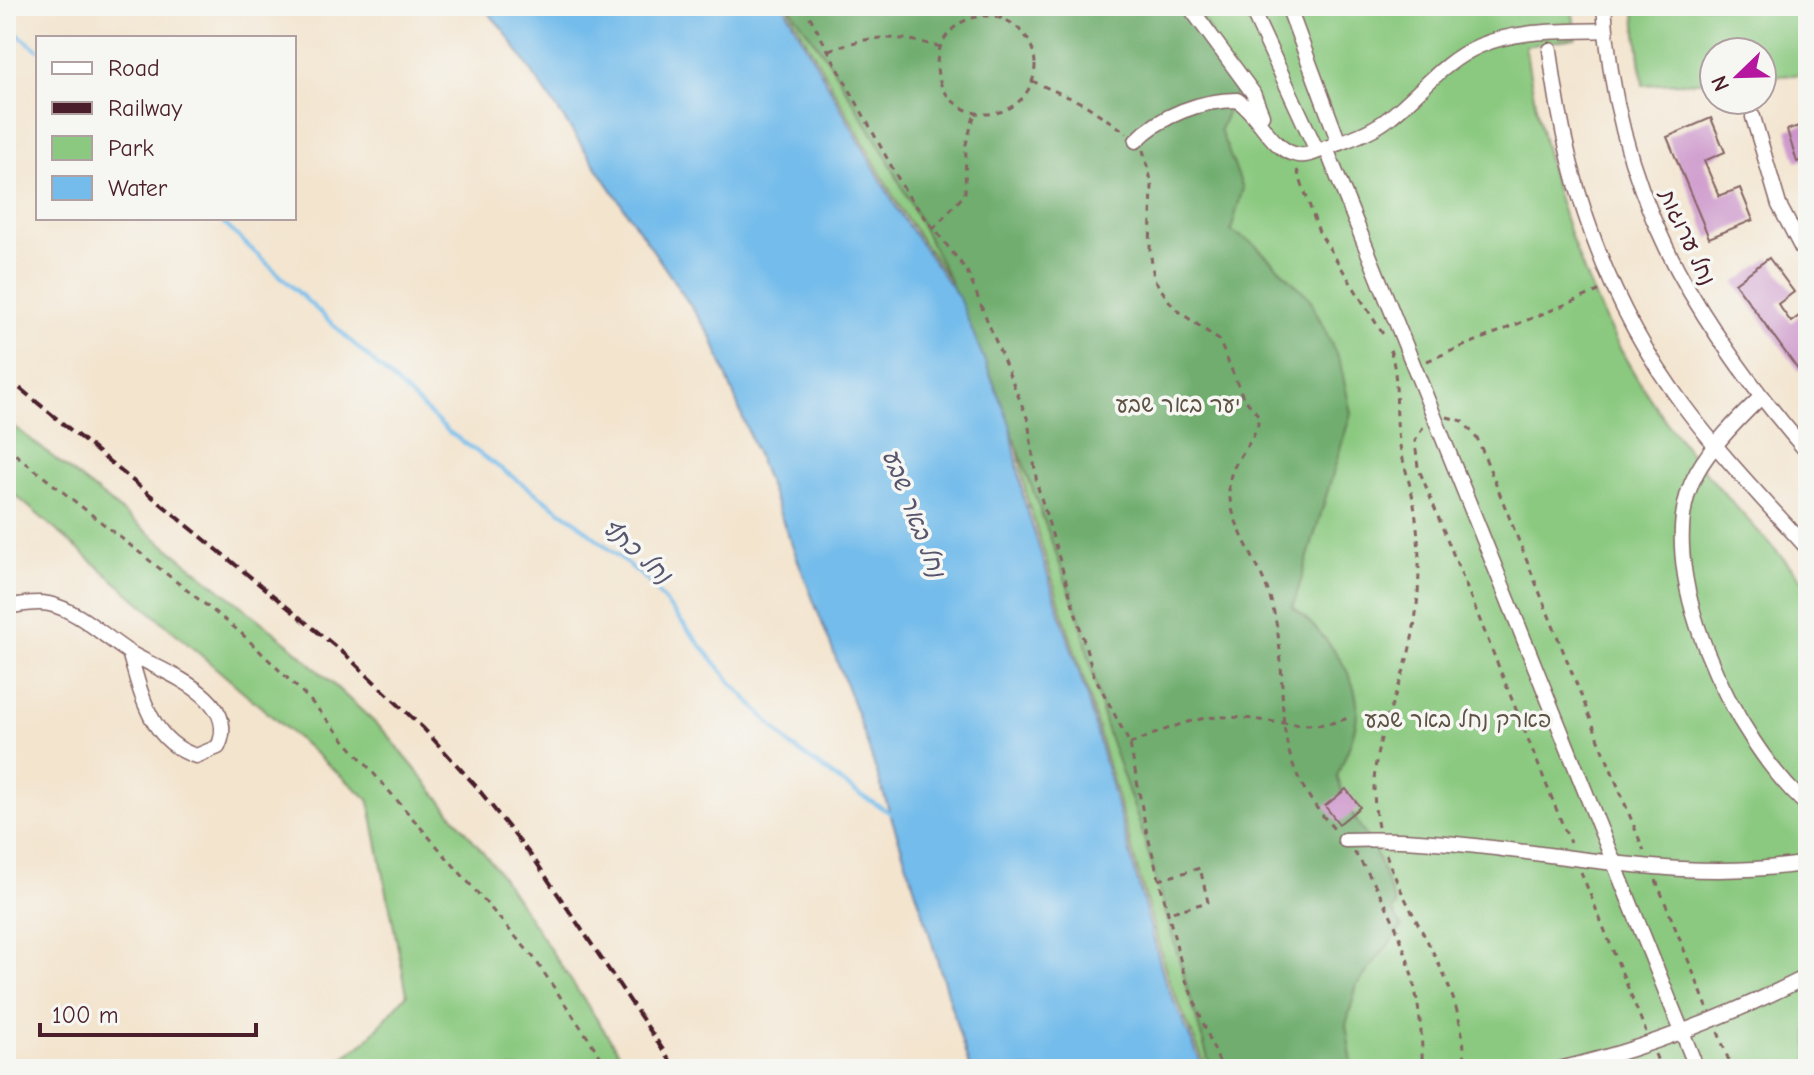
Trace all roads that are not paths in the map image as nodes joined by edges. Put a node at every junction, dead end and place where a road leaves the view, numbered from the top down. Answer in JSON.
{"nodes":[{"id":1,"x":1189,"y":6,"type":"edge"},
{"id":2,"x":1250,"y":6,"type":"edge"},
{"id":3,"x":1288,"y":6,"type":"edge"},
{"id":4,"x":1604,"y":6,"type":"edge"},
{"id":5,"x":1605,"y":30,"type":"junction"},
{"id":6,"x":1550,"y":50,"type":"dead end"},
{"id":7,"x":1753,"y":117,"type":"dead end"},
{"id":8,"x":1271,"y":135,"type":"junction"},
{"id":9,"x":1136,"y":141,"type":"road end"},
{"id":10,"x":1327,"y":147,"type":"junction"},
{"id":11,"x":1807,"y":257,"type":"edge"},
{"id":12,"x":1760,"y":398,"type":"junction"},
{"id":13,"x":1717,"y":446,"type":"junction"},
{"id":14,"x":1808,"y":453,"type":"edge"},
{"id":15,"x":1808,"y":549,"type":"edge"},
{"id":16,"x":6,"y":607,"type":"edge"},
{"id":17,"x":129,"y":652,"type":"junction"},
{"id":18,"x":1808,"y":806,"type":"edge"},
{"id":19,"x":1345,"y":840,"type":"road end"},
{"id":20,"x":1808,"y":863,"type":"edge"},
{"id":21,"x":1614,"y":865,"type":"junction"},
{"id":22,"x":1808,"y":976,"type":"edge"},
{"id":23,"x":1682,"y":1032,"type":"junction"},
{"id":24,"x":1559,"y":1069,"type":"edge"},
{"id":25,"x":1697,"y":1069,"type":"edge"}],
"edges":[{"from":1,"to":8,"type":"street"},
{"from":2,"to":10,"type":"street"},
{"from":3,"to":10,"type":"street"},
{"from":4,"to":5,"type":"street","name":"נחל ערוגות"},
{"from":5,"to":10,"type":"street"},
{"from":5,"to":12,"type":"street","name":"נחל ערוגות"},
{"from":6,"to":13,"type":"street"},
{"from":7,"to":11,"type":"street"},
{"from":8,"to":9,"type":"street"},
{"from":8,"to":10,"type":"street"},
{"from":10,"to":21,"type":"street"},
{"from":12,"to":13,"type":"street"},
{"from":12,"to":14,"type":"street","name":"נחל ערוגות"},
{"from":13,"to":15,"type":"street"},
{"from":13,"to":18,"type":"street"},
{"from":16,"to":17,"type":"street"},
{"from":17,"to":17,"type":"street"},
{"from":19,"to":21,"type":"street"},
{"from":20,"to":21,"type":"street"},
{"from":21,"to":23,"type":"street"},
{"from":22,"to":23,"type":"street"},
{"from":23,"to":24,"type":"street"},
{"from":23,"to":25,"type":"street"}]}
